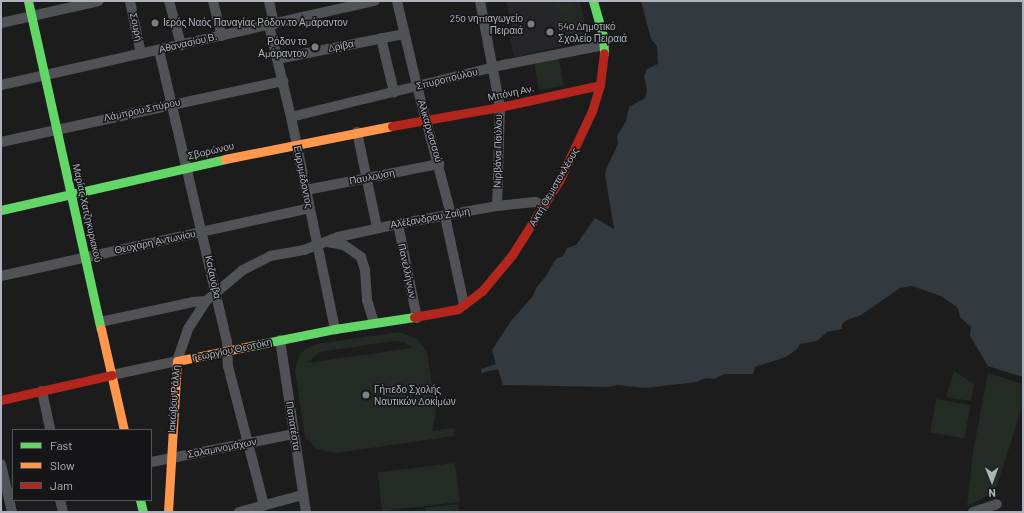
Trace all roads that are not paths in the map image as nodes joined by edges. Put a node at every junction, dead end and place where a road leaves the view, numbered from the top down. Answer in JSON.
{"nodes":[{"id":1,"x":28,"y":1,"type":"edge"},
{"id":2,"x":99,"y":1,"type":"edge"},
{"id":3,"x":130,"y":1,"type":"edge"},
{"id":4,"x":169,"y":1,"type":"edge"},
{"id":5,"x":213,"y":1,"type":"edge"},
{"id":6,"x":269,"y":1,"type":"edge"},
{"id":7,"x":375,"y":1,"type":"edge"},
{"id":8,"x":397,"y":1,"type":"edge"},
{"id":9,"x":480,"y":1,"type":"edge"},
{"id":10,"x":593,"y":1,"type":"edge"},
{"id":11,"x":334,"y":5,"type":"edge"},
{"id":12,"x":32,"y":16,"type":"junction"},
{"id":13,"x":1,"y":23,"type":"edge"},
{"id":14,"x":271,"y":24,"type":"junction"},
{"id":15,"x":404,"y":34,"type":"junction"},
{"id":16,"x":222,"y":36,"type":"junction"},
{"id":17,"x":381,"y":38,"type":"junction"},
{"id":18,"x":180,"y":45,"type":"junction"},
{"id":19,"x":604,"y":45,"type":"junction"},
{"id":20,"x":159,"y":50,"type":"junction"},
{"id":21,"x":141,"y":54,"type":"junction"},
{"id":22,"x":277,"y":59,"type":"junction"},
{"id":23,"x":494,"y":68,"type":"junction"},
{"id":24,"x":45,"y":76,"type":"junction"},
{"id":25,"x":283,"y":81,"type":"junction"},
{"id":26,"x":600,"y":85,"type":"junction"},
{"id":27,"x":1,"y":86,"type":"edge"},
{"id":28,"x":417,"y":86,"type":"junction"},
{"id":29,"x":394,"y":92,"type":"junction"},
{"id":30,"x":173,"y":104,"type":"junction"},
{"id":31,"x":500,"y":107,"type":"junction"},
{"id":32,"x":291,"y":117,"type":"junction"},
{"id":33,"x":426,"y":120,"type":"junction"},
{"id":34,"x":57,"y":128,"type":"junction"},
{"id":35,"x":356,"y":132,"type":"junction"},
{"id":36,"x":1,"y":142,"type":"edge"},
{"id":37,"x":297,"y":143,"type":"junction"},
{"id":38,"x":439,"y":164,"type":"junction"},
{"id":39,"x":188,"y":168,"type":"junction"},
{"id":40,"x":367,"y":178,"type":"junction"},
{"id":41,"x":306,"y":190,"type":"junction"},
{"id":42,"x":72,"y":194,"type":"junction"},
{"id":43,"x":545,"y":205,"type":"junction"},
{"id":44,"x":497,"y":206,"type":"junction"},
{"id":45,"x":309,"y":208,"type":"junction"},
{"id":46,"x":1,"y":210,"type":"edge"},
{"id":47,"x":448,"y":215,"type":"junction"},
{"id":48,"x":398,"y":224,"type":"junction"},
{"id":49,"x":377,"y":228,"type":"junction"},
{"id":50,"x":203,"y":232,"type":"junction"},
{"id":51,"x":321,"y":244,"type":"junction"},
{"id":52,"x":86,"y":257,"type":"junction"},
{"id":53,"x":1,"y":276,"type":"edge"},
{"id":54,"x":216,"y":291,"type":"junction"},
{"id":55,"x":206,"y":301,"type":"junction"},
{"id":56,"x":464,"y":305,"type":"junction"},
{"id":57,"x":417,"y":318,"type":"junction"},
{"id":58,"x":100,"y":322,"type":"junction"},
{"id":59,"x":374,"y":323,"type":"junction"},
{"id":60,"x":335,"y":329,"type":"junction"},
{"id":61,"x":280,"y":340,"type":"junction"},
{"id":62,"x":228,"y":351,"type":"junction"},
{"id":63,"x":176,"y":361,"type":"junction"},
{"id":64,"x":112,"y":375,"type":"junction"},
{"id":65,"x":42,"y":391,"type":"junction"},
{"id":66,"x":1,"y":400,"type":"edge"},
{"id":67,"x":50,"y":429,"type":"edge"},
{"id":68,"x":124,"y":429,"type":"edge"},
{"id":69,"x":294,"y":434,"type":"junction"},
{"id":70,"x":247,"y":444,"type":"junction"},
{"id":71,"x":171,"y":459,"type":"junction"},
{"id":72,"x":152,"y":462,"type":"edge"},
{"id":73,"x":1,"y":464,"type":"edge"},
{"id":74,"x":7,"y":492,"type":"edge"},
{"id":75,"x":303,"y":495,"type":"junction"},
{"id":76,"x":60,"y":501,"type":"edge"},
{"id":77,"x":140,"y":501,"type":"edge"},
{"id":78,"x":997,"y":504,"type":"dead end"},
{"id":79,"x":267,"y":507,"type":"edge"},
{"id":80,"x":12,"y":512,"type":"edge"},
{"id":81,"x":63,"y":512,"type":"edge"},
{"id":82,"x":143,"y":512,"type":"edge"},
{"id":83,"x":168,"y":512,"type":"edge"},
{"id":84,"x":239,"y":512,"type":"edge"},
{"id":85,"x":306,"y":512,"type":"edge"},
{"id":86,"x":973,"y":512,"type":"edge"}],
"edges":[{"from":1,"to":12,"type":"street","name":"Μαρίας Χατζηκυριακού"},
{"from":2,"to":12,"type":"street"},
{"from":3,"to":21,"type":"street","name":"Σουρή"},
{"from":4,"to":18,"type":"street"},
{"from":5,"to":16,"type":"street"},
{"from":6,"to":14,"type":"street","name":"Ευρυμέδοντος"},
{"from":7,"to":11,"type":"street","name":"Αθανασίου Β."},
{"from":8,"to":15,"type":"street","name":"Αλικαρνασσού"},
{"from":9,"to":23,"type":"street","name":"Νιρβάνα Παύλου"},
{"from":10,"to":19,"type":"street","name":"Ακτή Θεμιστοκλέους"},
{"from":11,"to":14,"type":"street","name":"Αθανασίου Β."},
{"from":12,"to":13,"type":"street"},
{"from":12,"to":24,"type":"street","name":"Μαρίας Χατζηκυριακού"},
{"from":14,"to":16,"type":"street","name":"Αθανασίου Β."},
{"from":14,"to":22,"type":"street","name":"Ευρυμέδοντος"},
{"from":15,"to":17,"type":"street","name":"Δρίβα"},
{"from":15,"to":28,"type":"street","name":"Αλικαρνασσού"},
{"from":16,"to":18,"type":"street","name":"Αθανασίου Β."},
{"from":17,"to":22,"type":"street","name":"Δρίβα"},
{"from":17,"to":29,"type":"street"},
{"from":18,"to":20,"type":"street","name":"Αθανασίου Β."},
{"from":19,"to":23,"type":"street","name":"Σπυροπούλου"},
{"from":19,"to":26,"type":"street","name":"Ακτή Θεμιστοκλέους"},
{"from":20,"to":21,"type":"street","name":"Αθανασίου Β."},
{"from":20,"to":30,"type":"street","name":"Καζανόβα"},
{"from":21,"to":24,"type":"street","name":"Αθανασίου Β."},
{"from":22,"to":25,"type":"street","name":"Ευρυμέδοντος"},
{"from":23,"to":28,"type":"street","name":"Σπυροπούλου"},
{"from":23,"to":31,"type":"street","name":"Νιρβάνα Παύλου"},
{"from":24,"to":27,"type":"street","name":"Αθανασίου Β."},
{"from":24,"to":34,"type":"street","name":"Μαρίας Χατζηκυριακού"},
{"from":25,"to":30,"type":"street","name":"Λάμπρου Σπύρου"},
{"from":25,"to":32,"type":"street","name":"Ευρυμέδοντος"},
{"from":26,"to":31,"type":"street","name":"Μπόνη Αν."},
{"from":26,"to":43,"type":"street","name":"Ακτή Θεμιστοκλέους"},
{"from":28,"to":29,"type":"street","name":"Σπυροπούλου"},
{"from":28,"to":33,"type":"street","name":"Αλικαρνασσού"},
{"from":29,"to":32,"type":"street","name":"Σπυροπούλου"},
{"from":30,"to":34,"type":"street","name":"Λάμπρου Σπύρου"},
{"from":30,"to":39,"type":"street","name":"Καζανόβα"},
{"from":31,"to":33,"type":"street","name":"Μπόνη Αν."},
{"from":31,"to":44,"type":"street","name":"Νιρβάνα Παύλου"},
{"from":32,"to":37,"type":"street","name":"Ευρυμέδοντος"},
{"from":33,"to":35,"type":"street","name":"Σβορώνου"},
{"from":33,"to":38,"type":"street","name":"Αλικαρνασσού"},
{"from":34,"to":36,"type":"street","name":"Λάμπρου Σπύρου"},
{"from":34,"to":42,"type":"street","name":"Μαρίας Χατζηκυριακού"},
{"from":35,"to":37,"type":"street","name":"Σβορώνου"},
{"from":35,"to":40,"type":"street"},
{"from":37,"to":39,"type":"street","name":"Σβορώνου"},
{"from":37,"to":41,"type":"street","name":"Ευρυμέδοντος"},
{"from":38,"to":40,"type":"street","name":"Παυλούση"},
{"from":38,"to":47,"type":"street","name":"Αλικαρνασσού"},
{"from":39,"to":42,"type":"street","name":"Σβορώνου"},
{"from":39,"to":50,"type":"street","name":"Καζανόβα"},
{"from":40,"to":41,"type":"street","name":"Παυλούση"},
{"from":40,"to":49,"type":"street"},
{"from":41,"to":45,"type":"street","name":"Ευρυμέδοντος"},
{"from":42,"to":46,"type":"street","name":"Σβορώνου"},
{"from":42,"to":52,"type":"street","name":"Μαρίας Χατζηκυριακού"},
{"from":43,"to":44,"type":"street","name":"Αλέξανδρου Ζαΐμη"},
{"from":43,"to":56,"type":"street","name":"Ακτή Θεμιστοκλέους"},
{"from":44,"to":47,"type":"street","name":"Αλέξανδρου Ζαΐμη"},
{"from":45,"to":50,"type":"street","name":"Θεοχάρη Αντωνίου"},
{"from":45,"to":51,"type":"street","name":"Ευρυμέδοντος"},
{"from":47,"to":48,"type":"street","name":"Αλέξανδρου Ζαΐμη"},
{"from":47,"to":56,"type":"street","name":"Αλικαρνασσού"},
{"from":48,"to":49,"type":"street","name":"Αλέξανδρου Ζαΐμη"},
{"from":48,"to":57,"type":"street","name":"Πανελλήνων"},
{"from":49,"to":51,"type":"street","name":"Αλέξανδρου Ζαΐμη"},
{"from":50,"to":52,"type":"street","name":"Θεοχάρη Αντωνίου"},
{"from":50,"to":54,"type":"street","name":"Καζανόβα"},
{"from":51,"to":54,"type":"street","name":"Ιακώβου Ράλλη"},
{"from":51,"to":59,"type":"street","name":"Ιακώβου Ράλλη"},
{"from":51,"to":60,"type":"street","name":"Ευρυμέδοντος"},
{"from":52,"to":53,"type":"street","name":"Θεοχάρη Αντωνίου"},
{"from":52,"to":58,"type":"street","name":"Μαρίας Χατζηκυριακού"},
{"from":54,"to":55,"type":"street","name":"Ιακώβου Ράλλη"},
{"from":54,"to":62,"type":"street","name":"Καζανόβα"},
{"from":55,"to":58,"type":"street"},
{"from":55,"to":63,"type":"street","name":"Ιακώβου Ράλλη"},
{"from":56,"to":57,"type":"street","name":"Γεωργίου Θεοτόκη"},
{"from":57,"to":59,"type":"street","name":"Γεωργίου Θεοτόκη"},
{"from":58,"to":64,"type":"street","name":"Μαρίας Χατζηκυριακού"},
{"from":59,"to":60,"type":"street","name":"Γεωργίου Θεοτόκη"},
{"from":60,"to":61,"type":"street","name":"Γεωργίου Θεοτόκη"},
{"from":61,"to":62,"type":"street","name":"Γεωργίου Θεοτόκη"},
{"from":61,"to":69,"type":"street","name":"Παπατέστα"},
{"from":62,"to":63,"type":"street","name":"Γεωργίου Θεοτόκη"},
{"from":62,"to":70,"type":"street","name":"Καζανόβα"},
{"from":63,"to":64,"type":"street","name":"Γεωργίου Θεοτόκη"},
{"from":63,"to":71,"type":"street","name":"Ιακώβου Ράλλη"},
{"from":64,"to":65,"type":"street","name":"Γεωργίου Θεοτόκη"},
{"from":64,"to":68,"type":"street","name":"Μαρίας Χατζηκυριακού"},
{"from":65,"to":66,"type":"street","name":"Γεωργίου Θεοτόκη"},
{"from":65,"to":67,"type":"street"},
{"from":69,"to":70,"type":"street","name":"Σαλαμινομάχων"},
{"from":69,"to":75,"type":"street","name":"Παπατέστα"},
{"from":70,"to":71,"type":"street","name":"Σαλαμινομάχων"},
{"from":70,"to":79,"type":"street","name":"Καζανόβα"},
{"from":71,"to":72,"type":"street","name":"Σαλαμινομάχων"},
{"from":71,"to":83,"type":"street","name":"Ιακώβου Ράλλη"},
{"from":73,"to":74,"type":"street"},
{"from":74,"to":80,"type":"street"},
{"from":75,"to":79,"type":"street"},
{"from":75,"to":85,"type":"street","name":"Παπατέστα"},
{"from":76,"to":81,"type":"street"},
{"from":77,"to":82,"type":"street"},
{"from":78,"to":86,"type":"street"},
{"from":79,"to":84,"type":"street"}]}
